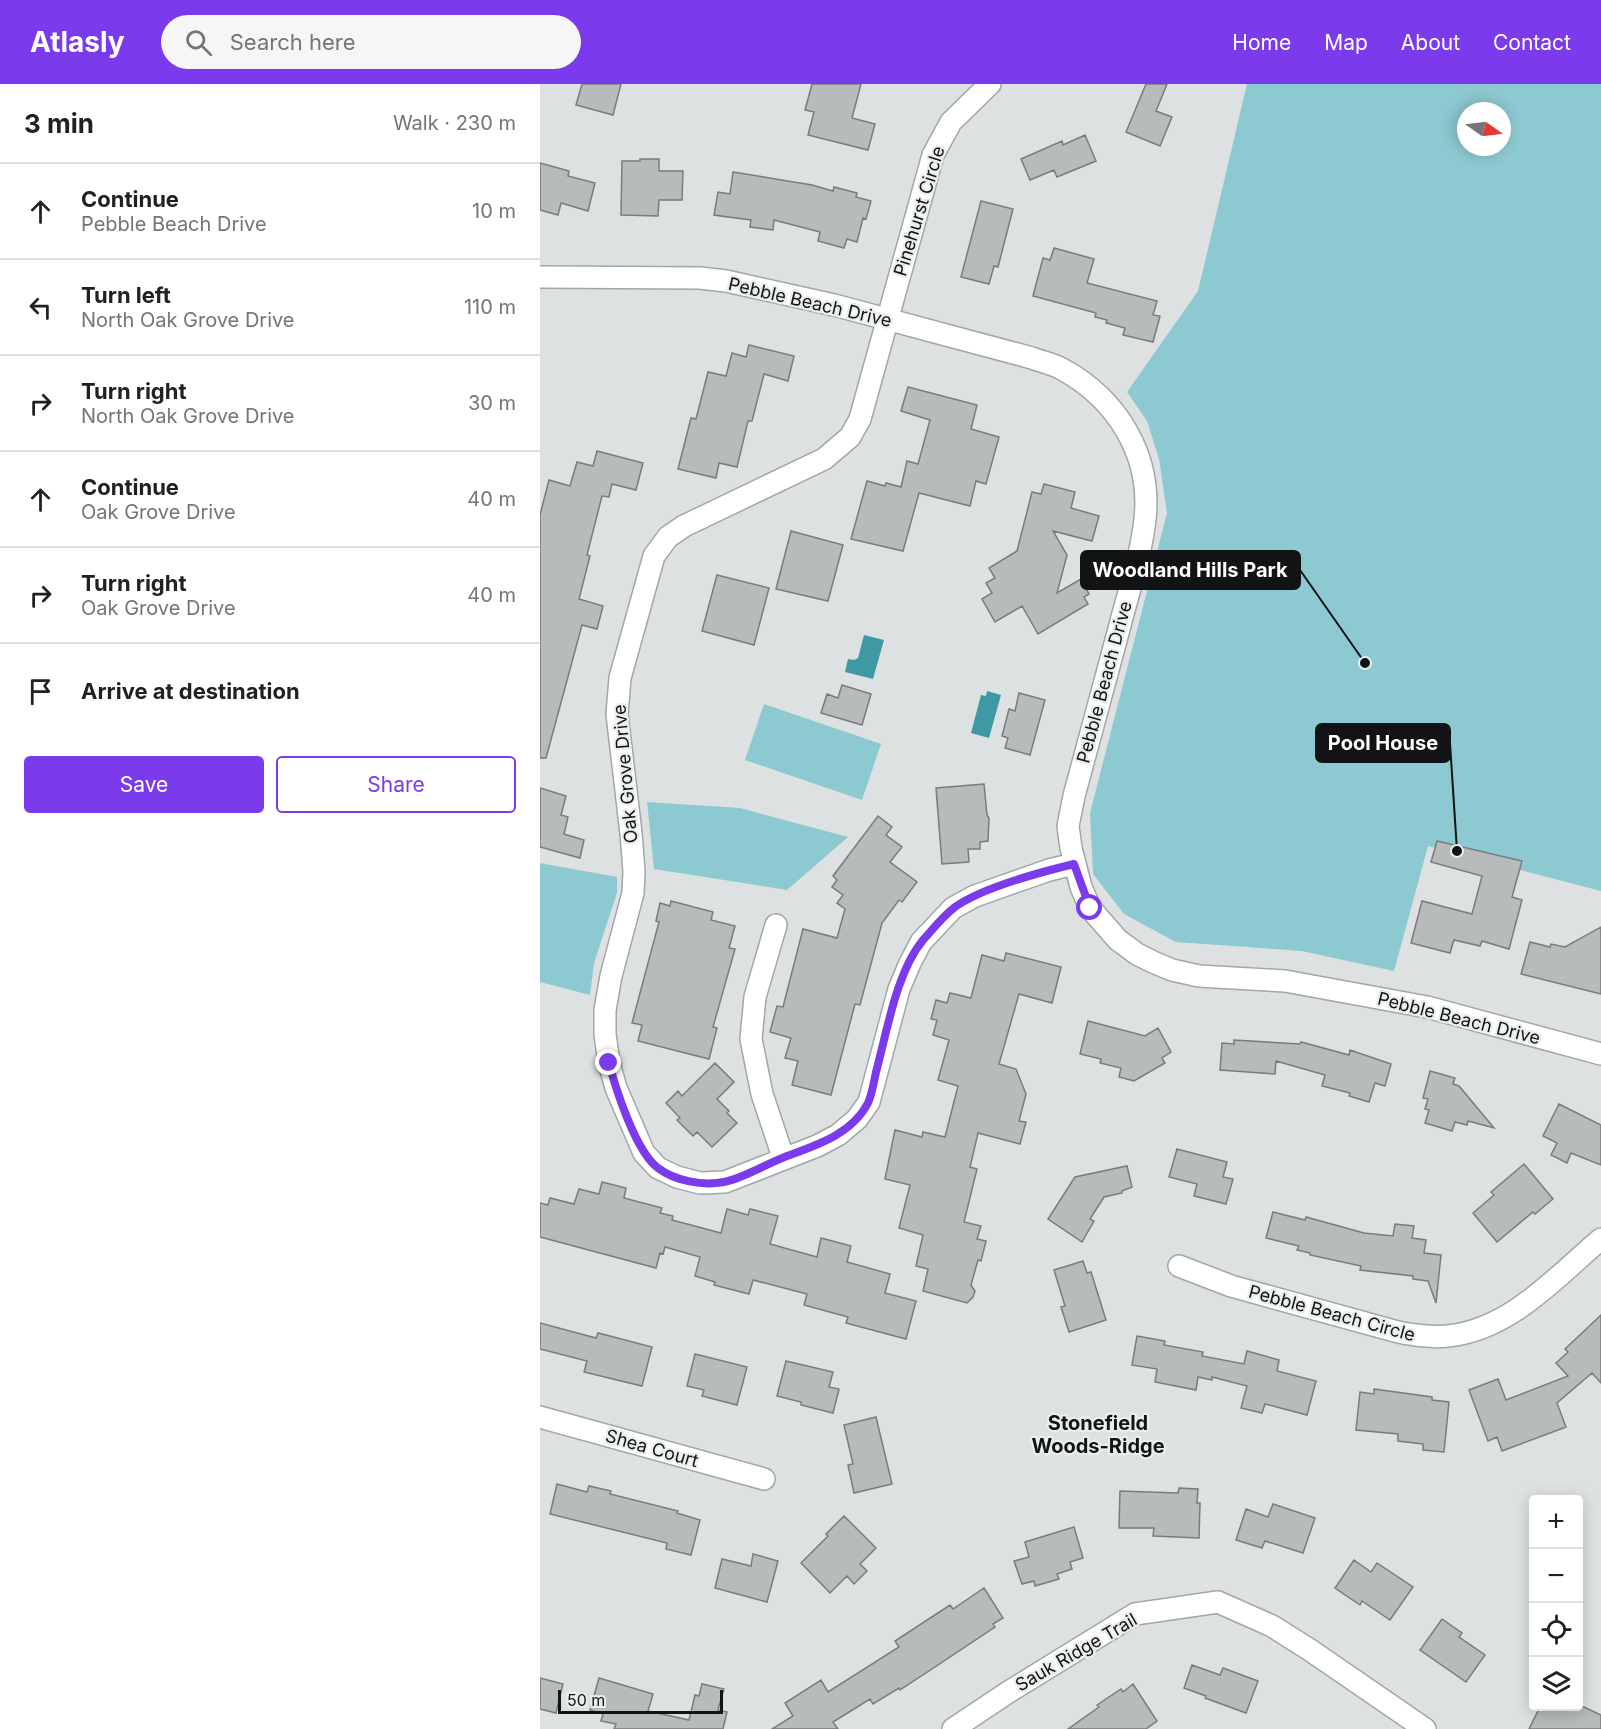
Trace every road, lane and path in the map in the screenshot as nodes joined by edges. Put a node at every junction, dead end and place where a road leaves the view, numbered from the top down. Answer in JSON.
{"nodes":[{"id":1,"x":990,"y":84,"type":"edge"},
{"id":2,"x":540,"y":277,"type":"edge"},
{"id":3,"x":886,"y":319,"type":"junction"},
{"id":4,"x":1074,"y":864,"type":"junction"},
{"id":5,"x":776,"y":925,"type":"dead end"},
{"id":6,"x":1601,"y":1054,"type":"edge"},
{"id":7,"x":783,"y":1157,"type":"junction"},
{"id":8,"x":1601,"y":1239,"type":"edge"},
{"id":9,"x":1179,"y":1266,"type":"dead end"},
{"id":10,"x":540,"y":1417,"type":"edge"},
{"id":11,"x":764,"y":1479,"type":"dead end"},
{"id":12,"x":953,"y":1729,"type":"edge"},
{"id":13,"x":1425,"y":1729,"type":"edge"}],
"edges":[{"from":1,"to":3,"type":"street","name":"Pinehurst Circle"},
{"from":2,"to":3,"type":"street","name":"Pebble Beach Drive"},
{"from":3,"to":4,"type":"street","name":"Pebble Beach Drive"},
{"from":3,"to":7,"type":"street","name":"Oak Grove Drive"},
{"from":4,"to":6,"type":"street","name":"Pebble Beach Drive"},
{"from":4,"to":7,"type":"street","name":"Oak Grove Drive"},
{"from":5,"to":7,"type":"street"},
{"from":8,"to":9,"type":"street","name":"Pebble Beach Circle"},
{"from":10,"to":11,"type":"street","name":"Shea Court"},
{"from":12,"to":13,"type":"street","name":"Sauk Ridge Trail"}]}
